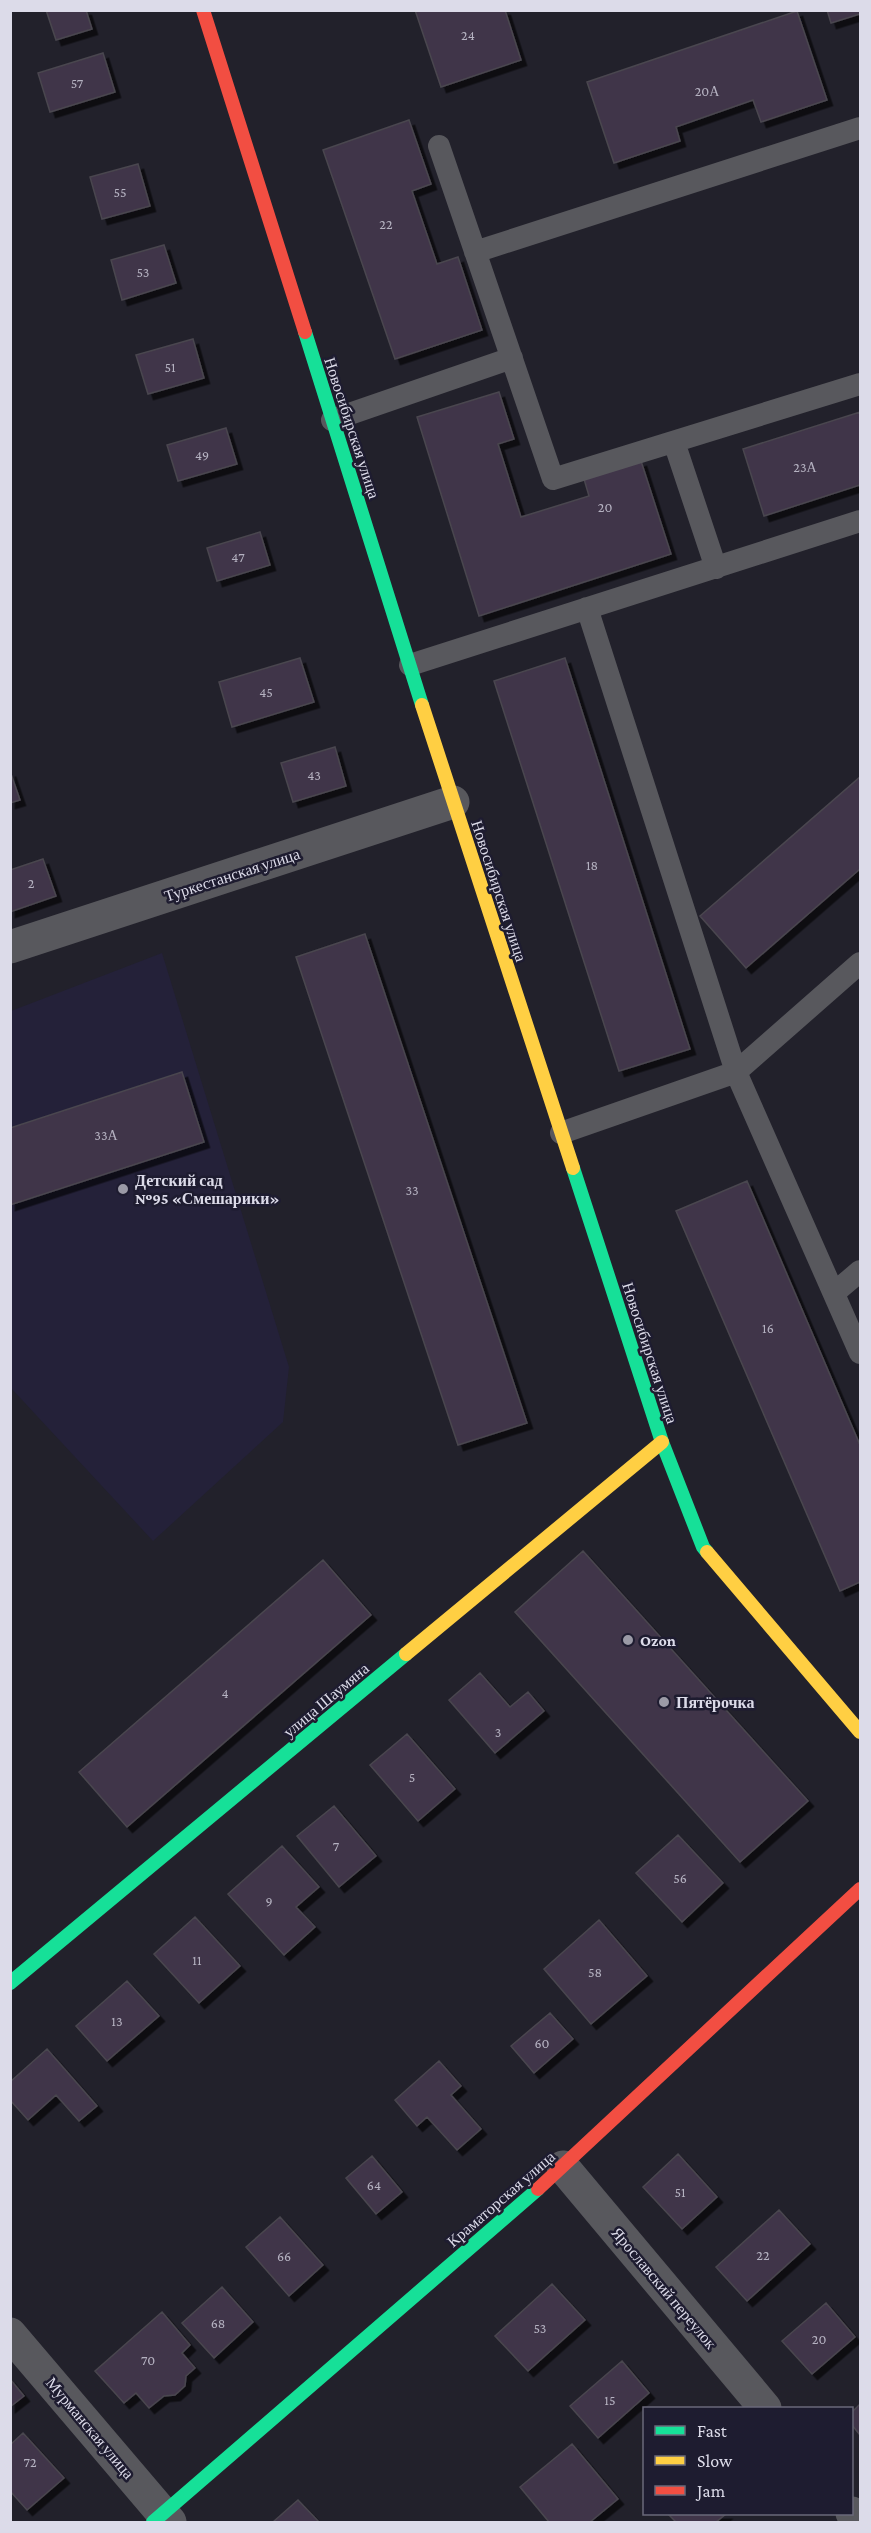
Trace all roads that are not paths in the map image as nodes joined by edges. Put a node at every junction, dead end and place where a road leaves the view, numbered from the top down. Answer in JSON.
{"nodes":[{"id":1,"x":203,"y":10,"type":"edge"},
{"id":2,"x":861,"y":128,"type":"edge"},
{"id":3,"x":439,"y":146,"type":"dead end"},
{"id":4,"x":475,"y":252,"type":"junction"},
{"id":5,"x":512,"y":358,"type":"junction"},
{"id":6,"x":861,"y":384,"type":"edge"},
{"id":7,"x":332,"y":420,"type":"junction"},
{"id":8,"x":674,"y":442,"type":"junction"},
{"id":9,"x":861,"y":521,"type":"edge"},
{"id":10,"x":716,"y":568,"type":"junction"},
{"id":11,"x":588,"y":608,"type":"junction"},
{"id":12,"x":410,"y":665,"type":"junction"},
{"id":13,"x":453,"y":802,"type":"junction"},
{"id":14,"x":10,"y":946,"type":"edge"},
{"id":15,"x":861,"y":963,"type":"edge"},
{"id":16,"x":736,"y":1072,"type":"junction"},
{"id":17,"x":561,"y":1132,"type":"junction"},
{"id":18,"x":861,"y":1271,"type":"edge"},
{"id":19,"x":834,"y":1293,"type":"junction"},
{"id":20,"x":861,"y":1353,"type":"edge"},
{"id":21,"x":662,"y":1442,"type":"junction"},
{"id":22,"x":861,"y":1732,"type":"edge"},
{"id":23,"x":861,"y":1889,"type":"edge"},
{"id":24,"x":10,"y":1983,"type":"edge"},
{"id":25,"x":563,"y":2167,"type":"junction"},
{"id":26,"x":10,"y":2334,"type":"edge"},
{"id":27,"x":763,"y":2407,"type":"edge"},
{"id":28,"x":162,"y":2520,"type":"edge"}],
"edges":[{"from":1,"to":7,"type":"main road","name":"Новосибирская улица"},
{"from":2,"to":4,"type":"lane"},
{"from":3,"to":4,"type":"lane"},
{"from":4,"to":5,"type":"lane"},
{"from":5,"to":7,"type":"lane"},
{"from":5,"to":8,"type":"lane"},
{"from":6,"to":8,"type":"lane"},
{"from":7,"to":12,"type":"main road","name":"Новосибирская улица"},
{"from":8,"to":10,"type":"lane"},
{"from":9,"to":10,"type":"lane"},
{"from":10,"to":11,"type":"lane"},
{"from":11,"to":12,"type":"lane"},
{"from":11,"to":16,"type":"lane"},
{"from":12,"to":13,"type":"main road","name":"Новосибирская улица"},
{"from":13,"to":14,"type":"street","name":"Туркестанская улица"},
{"from":13,"to":17,"type":"main road","name":"Новосибирская улица"},
{"from":15,"to":16,"type":"lane"},
{"from":16,"to":17,"type":"lane"},
{"from":16,"to":19,"type":"lane"},
{"from":17,"to":21,"type":"main road","name":"Новосибирская улица"},
{"from":18,"to":19,"type":"lane"},
{"from":19,"to":20,"type":"lane"},
{"from":21,"to":22,"type":"main road","name":"Новосибирская улица"},
{"from":21,"to":24,"type":"main road","name":"улица Шаумяна"},
{"from":23,"to":25,"type":"main road","name":"Краматорская улица"},
{"from":25,"to":27,"type":"street","name":"Ярославский переулок"},
{"from":25,"to":28,"type":"main road","name":"Краматорская улица"},
{"from":26,"to":28,"type":"street","name":"Мурманская улица"}]}
